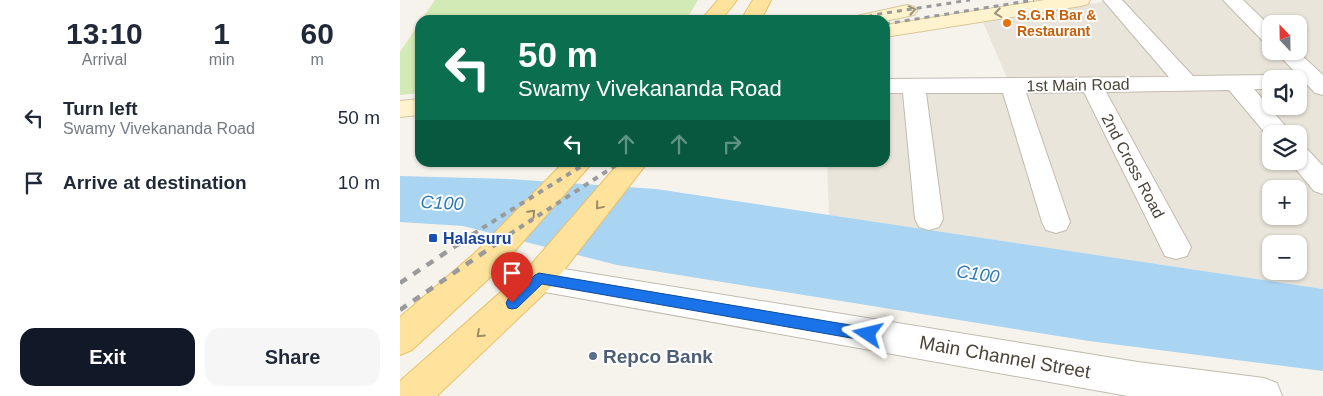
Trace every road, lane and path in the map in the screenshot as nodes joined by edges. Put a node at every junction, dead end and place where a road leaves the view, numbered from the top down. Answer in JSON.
{"nodes":[{"id":1,"x":728,"y":0,"type":"edge"},
{"id":2,"x":762,"y":0,"type":"edge"},
{"id":3,"x":1081,"y":0,"type":"edge"},
{"id":4,"x":1112,"y":0,"type":"edge"},
{"id":5,"x":1232,"y":0,"type":"edge"},
{"id":6,"x":954,"y":2,"type":"dead end"},
{"id":7,"x":715,"y":15,"type":"edge"},
{"id":8,"x":754,"y":15,"type":"edge"},
{"id":9,"x":889,"y":15,"type":"edge"},
{"id":10,"x":1262,"y":29,"type":"edge"},
{"id":11,"x":890,"y":30,"type":"edge"},
{"id":12,"x":1294,"y":60,"type":"edge"},
{"id":13,"x":1262,"y":82,"type":"edge"},
{"id":14,"x":1315,"y":82,"type":"edge"},
{"id":15,"x":1187,"y":83,"type":"junction"},
{"id":16,"x":1236,"y":83,"type":"junction"},
{"id":17,"x":1090,"y":84,"type":"junction"},
{"id":18,"x":890,"y":86,"type":"edge"},
{"id":19,"x":914,"y":86,"type":"junction"},
{"id":20,"x":1012,"y":86,"type":"junction"},
{"id":21,"x":415,"y":108,"type":"edge"},
{"id":22,"x":400,"y":109,"type":"edge"},
{"id":23,"x":1272,"y":125,"type":"edge"},
{"id":24,"x":1307,"y":165,"type":"edge"},
{"id":25,"x":575,"y":167,"type":"edge"},
{"id":26,"x":632,"y":167,"type":"edge"},
{"id":27,"x":1323,"y":184,"type":"edge"},
{"id":28,"x":929,"y":220,"type":"dead end"},
{"id":29,"x":1056,"y":222,"type":"dead end"},
{"id":30,"x":1176,"y":248,"type":"dead end"},
{"id":31,"x":546,"y":271,"type":"junction"},
{"id":32,"x":400,"y":339,"type":"edge"},
{"id":33,"x":1139,"y":388,"type":"edge"},
{"id":34,"x":411,"y":396,"type":"edge"},
{"id":35,"x":1264,"y":396,"type":"edge"}],
"edges":[{"from":1,"to":7,"type":"main road"},
{"from":2,"to":8,"type":"main road"},
{"from":3,"to":11,"type":"main road","one_way":true},
{"from":4,"to":15,"type":"street"},
{"from":5,"to":10,"type":"street"},
{"from":9,"to":6,"type":"main road","one_way":true},
{"from":12,"to":14,"type":"street"},
{"from":13,"to":16,"type":"street","name":"1st Main Road"},
{"from":15,"to":16,"type":"street","name":"1st Main Road"},
{"from":15,"to":17,"type":"street","name":"1st Main Road"},
{"from":16,"to":23,"type":"street"},
{"from":17,"to":20,"type":"street","name":"1st Main Road"},
{"from":17,"to":30,"type":"street","name":"2nd Cross Road"},
{"from":18,"to":19,"type":"street","name":"1st Main Road"},
{"from":19,"to":20,"type":"street","name":"1st Main Road"},
{"from":19,"to":28,"type":"street"},
{"from":20,"to":29,"type":"street"},
{"from":21,"to":22,"type":"main road"},
{"from":24,"to":27,"type":"street"},
{"from":32,"to":25,"type":"main road","one_way":true},
{"from":26,"to":31,"type":"main road","one_way":true},
{"from":31,"to":33,"type":"street","name":"Main Channel Street"},
{"from":31,"to":34,"type":"main road","one_way":true},
{"from":33,"to":35,"type":"street","name":"Main Channel Street"}]}
